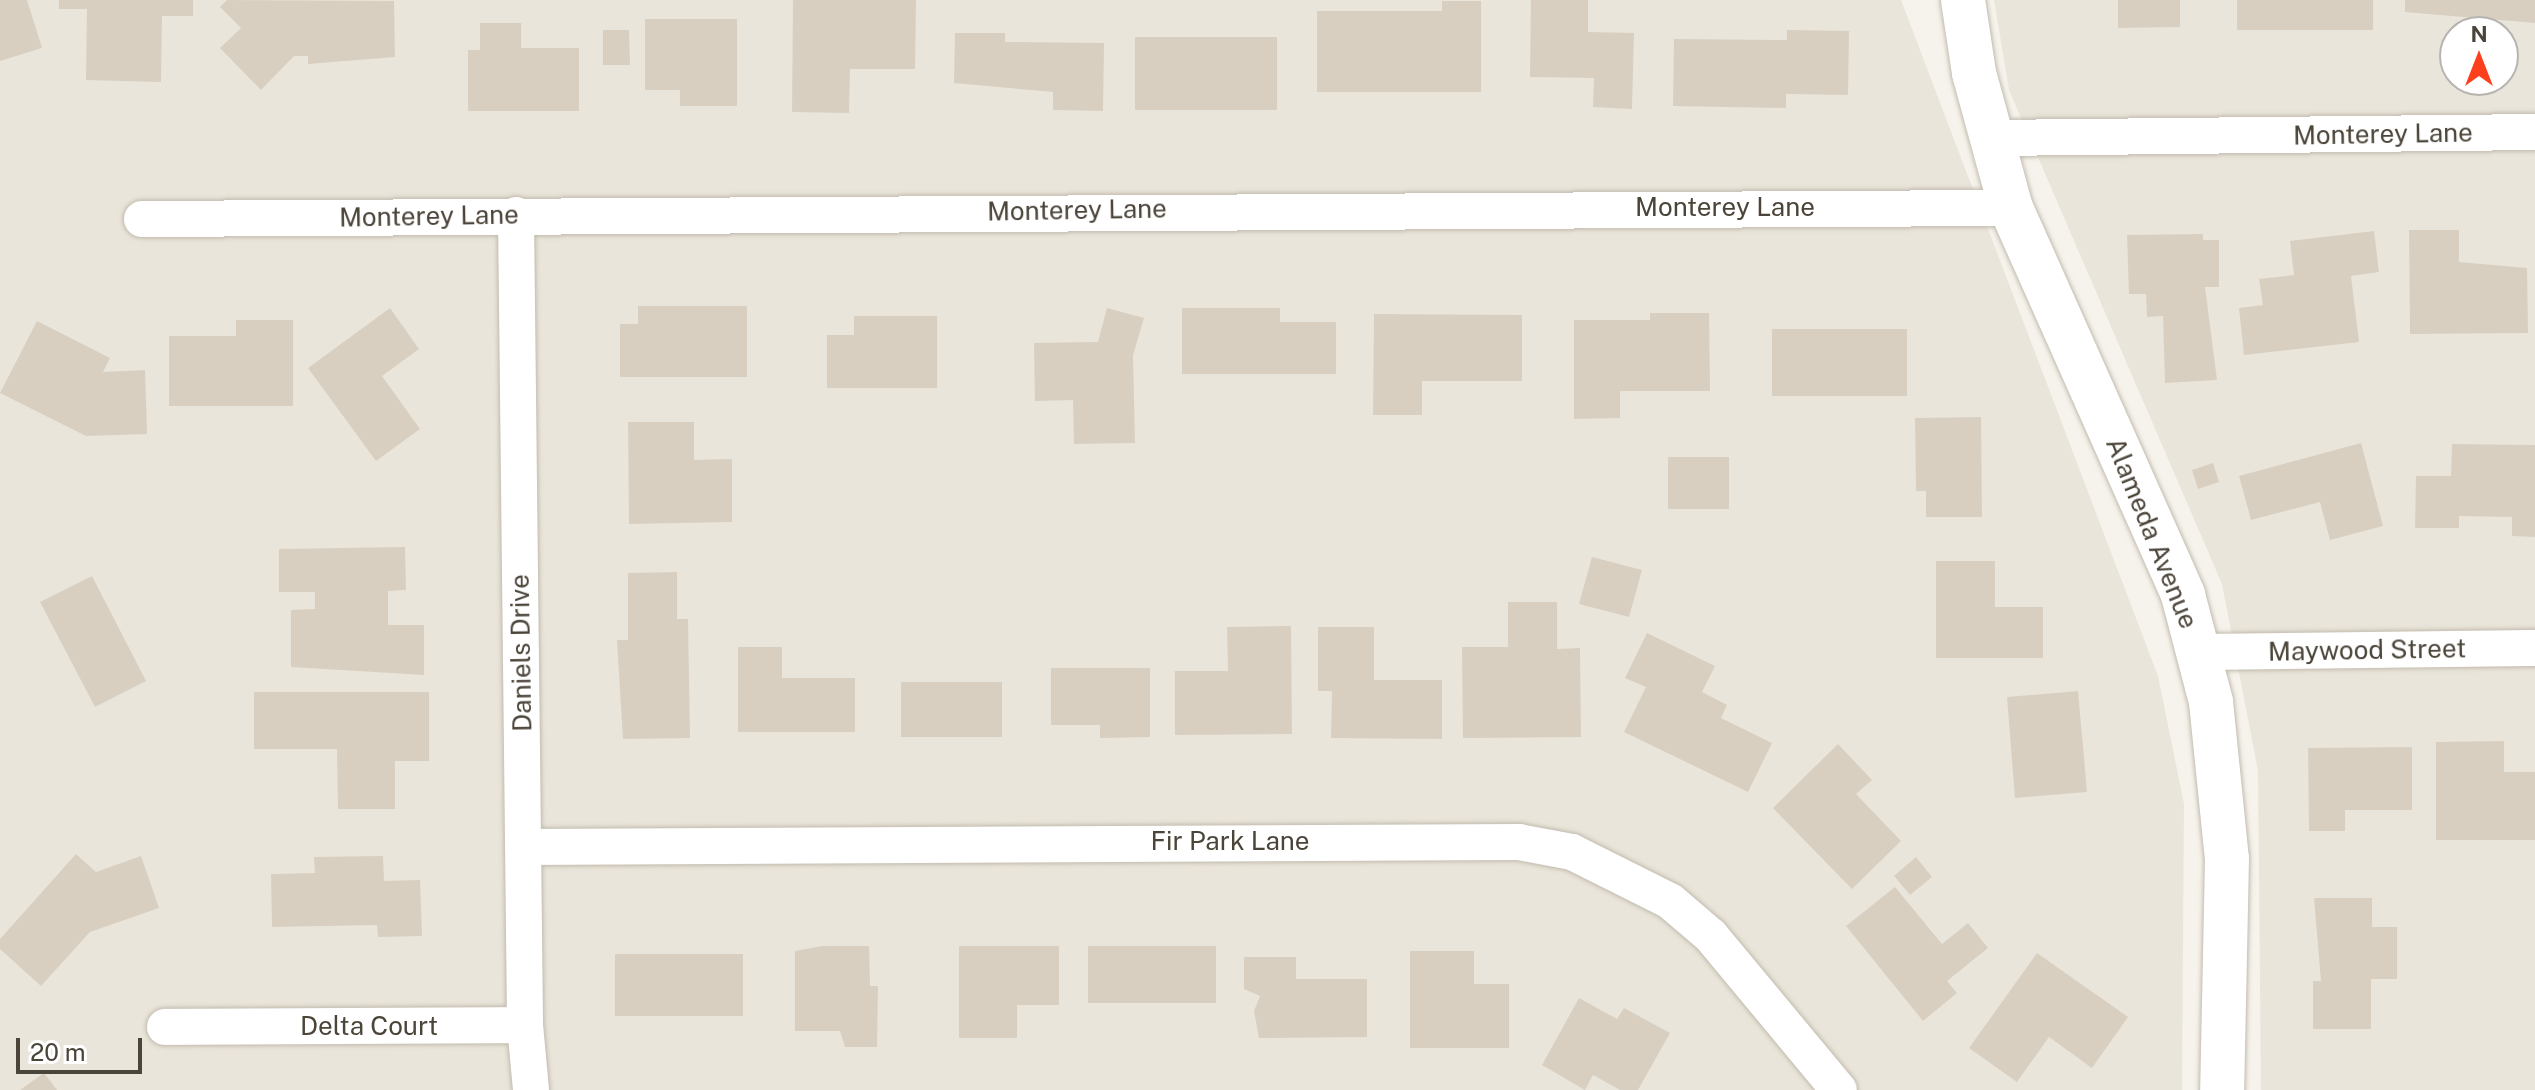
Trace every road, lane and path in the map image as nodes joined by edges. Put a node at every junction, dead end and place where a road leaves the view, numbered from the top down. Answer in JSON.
{"nodes":[{"id":1,"x":1963,"y":0,"type":"edge"},
{"id":2,"x":2535,"y":132,"type":"edge"},
{"id":3,"x":1992,"y":138,"type":"junction"},
{"id":4,"x":2011,"y":208,"type":"junction"},
{"id":5,"x":516,"y":215,"type":"junction"},
{"id":6,"x":142,"y":219,"type":"dead end"},
{"id":7,"x":2535,"y":648,"type":"edge"},
{"id":8,"x":2199,"y":652,"type":"junction"},
{"id":9,"x":523,"y":847,"type":"junction"},
{"id":10,"x":525,"y":1025,"type":"junction"},
{"id":11,"x":165,"y":1027,"type":"dead end"},
{"id":12,"x":531,"y":1090,"type":"edge"},
{"id":13,"x":1839,"y":1090,"type":"edge"},
{"id":14,"x":2222,"y":1090,"type":"edge"}],
"edges":[{"from":1,"to":3,"type":"street","name":"Alameda Avenue"},
{"from":2,"to":3,"type":"street","name":"Monterey Lane"},
{"from":3,"to":4,"type":"street","name":"Alameda Avenue"},
{"from":4,"to":5,"type":"street","name":"Monterey Lane"},
{"from":4,"to":8,"type":"street","name":"Alameda Avenue"},
{"from":5,"to":6,"type":"street","name":"Monterey Lane"},
{"from":5,"to":9,"type":"street","name":"Daniels Drive"},
{"from":7,"to":8,"type":"street","name":"Maywood Street"},
{"from":8,"to":14,"type":"street","name":"Alameda Avenue"},
{"from":9,"to":10,"type":"street","name":"Daniels Drive"},
{"from":9,"to":13,"type":"street","name":"Fir Park Lane"},
{"from":10,"to":11,"type":"street","name":"Delta Court"},
{"from":10,"to":12,"type":"street","name":"Daniels Drive"}]}
